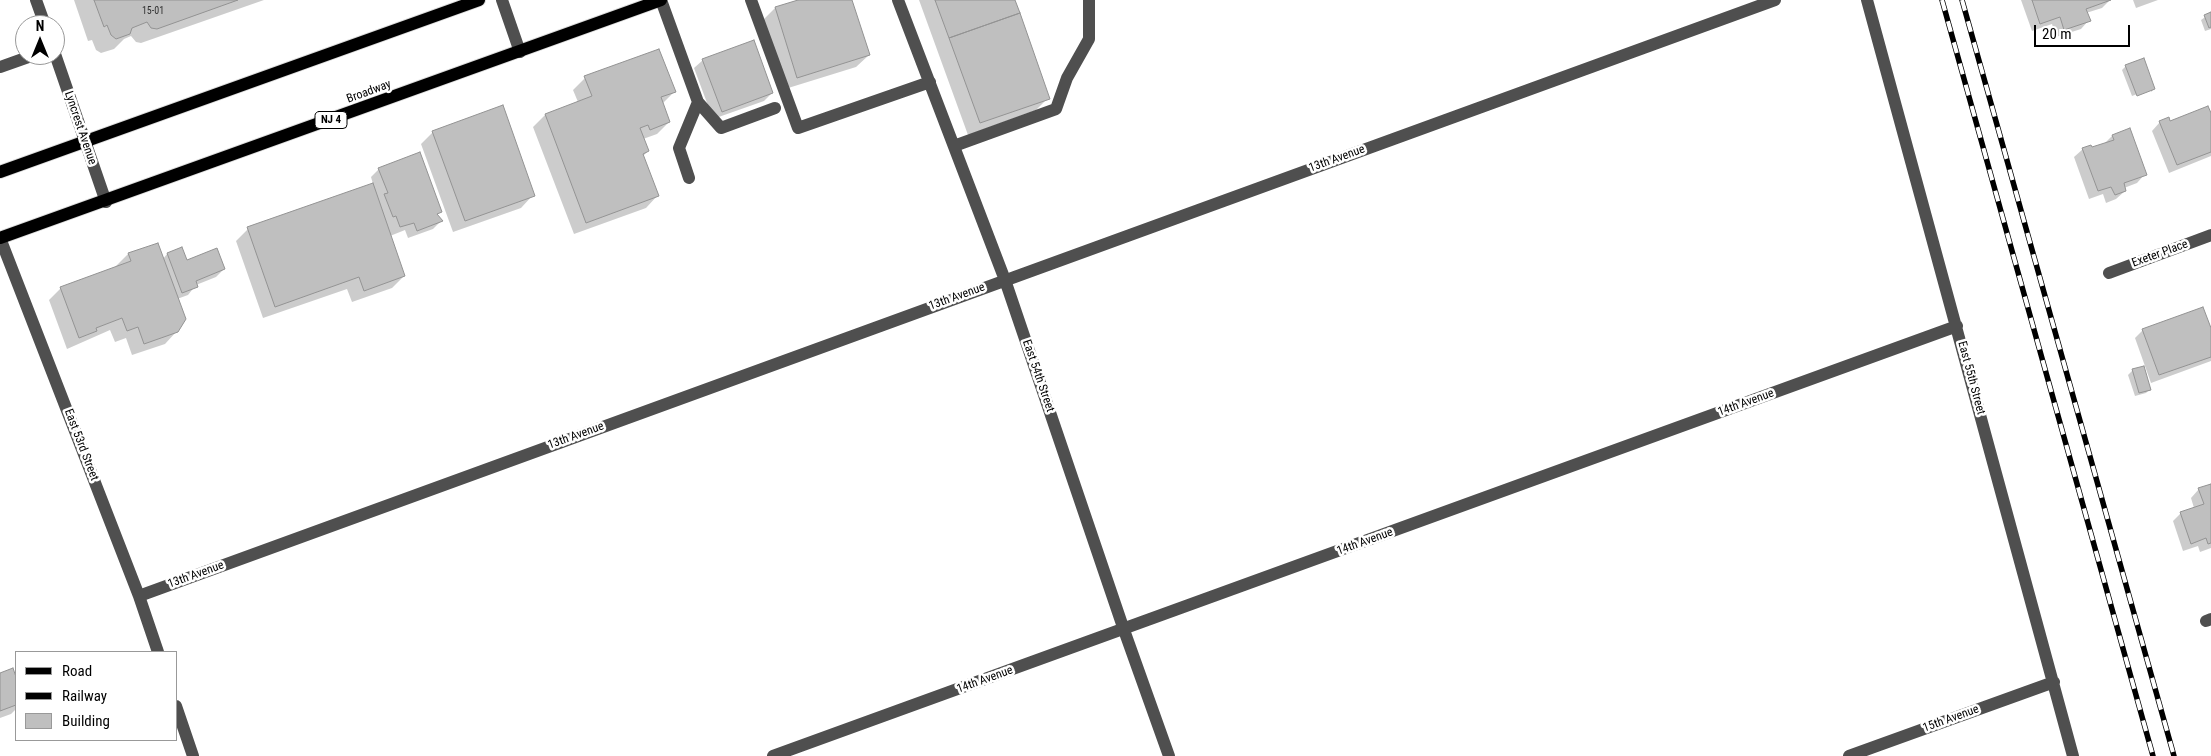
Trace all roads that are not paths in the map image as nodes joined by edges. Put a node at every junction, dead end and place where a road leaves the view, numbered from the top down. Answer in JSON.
{"nodes":[{"id":1,"x":36,"y":0,"type":"edge"},
{"id":2,"x":479,"y":0,"type":"edge"},
{"id":3,"x":502,"y":0,"type":"edge"},
{"id":4,"x":661,"y":0,"type":"edge"},
{"id":5,"x":751,"y":0,"type":"edge"},
{"id":6,"x":898,"y":0,"type":"edge"},
{"id":7,"x":1089,"y":0,"type":"edge"},
{"id":8,"x":1775,"y":0,"type":"edge"},
{"id":9,"x":1867,"y":0,"type":"edge"},
{"id":10,"x":41,"y":15,"type":"edge"},
{"id":11,"x":520,"y":52,"type":"junction"},
{"id":12,"x":15,"y":62,"type":"edge"},
{"id":13,"x":59,"y":65,"type":"edge"},
{"id":14,"x":0,"y":67,"type":"edge"},
{"id":15,"x":930,"y":82,"type":"junction"},
{"id":16,"x":698,"y":102,"type":"junction"},
{"id":17,"x":775,"y":108,"type":"dead end"},
{"id":18,"x":85,"y":142,"type":"junction"},
{"id":19,"x":954,"y":146,"type":"junction"},
{"id":20,"x":0,"y":172,"type":"edge"},
{"id":21,"x":689,"y":178,"type":"dead end"},
{"id":22,"x":106,"y":202,"type":"junction"},
{"id":23,"x":2211,"y":235,"type":"edge"},
{"id":24,"x":0,"y":238,"type":"edge"},
{"id":25,"x":2109,"y":273,"type":"dead end"},
{"id":26,"x":1005,"y":280,"type":"junction"},
{"id":27,"x":1957,"y":326,"type":"junction"},
{"id":28,"x":139,"y":596,"type":"junction"},
{"id":29,"x":1124,"y":630,"type":"junction"},
{"id":30,"x":158,"y":651,"type":"edge"},
{"id":31,"x":2054,"y":682,"type":"junction"},
{"id":32,"x":178,"y":712,"type":"edge"},
{"id":33,"x":193,"y":756,"type":"edge"},
{"id":34,"x":774,"y":756,"type":"edge"},
{"id":35,"x":1169,"y":756,"type":"edge"},
{"id":36,"x":1848,"y":756,"type":"edge"},
{"id":37,"x":2074,"y":756,"type":"edge"}],
"edges":[{"from":1,"to":10,"type":"street"},
{"from":2,"to":18,"type":"main road"},
{"from":3,"to":11,"type":"street"},
{"from":4,"to":11,"type":"main road","name":"Broadway","number":"NJ 4"},
{"from":4,"to":16,"type":"street"},
{"from":5,"to":15,"type":"street"},
{"from":6,"to":15,"type":"street","name":"East 54th Street"},
{"from":7,"to":19,"type":"street"},
{"from":8,"to":26,"type":"street","name":"13th Avenue"},
{"from":9,"to":27,"type":"street","name":"East 55th Street"},
{"from":11,"to":22,"type":"main road","name":"Broadway","number":"NJ 4"},
{"from":12,"to":14,"type":"street"},
{"from":13,"to":18,"type":"street","name":"Lyncrest Avenue"},
{"from":15,"to":19,"type":"street","name":"East 54th Street"},
{"from":16,"to":17,"type":"street"},
{"from":16,"to":21,"type":"street"},
{"from":18,"to":20,"type":"main road"},
{"from":18,"to":22,"type":"street","name":"Lyncrest Avenue"},
{"from":19,"to":26,"type":"street","name":"East 54th Street"},
{"from":22,"to":24,"type":"main road","name":"Broadway","number":"NJ 4"},
{"from":23,"to":25,"type":"street","name":"Exeter Place"},
{"from":24,"to":28,"type":"street","name":"East 53rd Street"},
{"from":26,"to":28,"type":"street","name":"13th Avenue"},
{"from":26,"to":29,"type":"street","name":"East 54th Street"},
{"from":27,"to":29,"type":"street","name":"14th Avenue"},
{"from":27,"to":31,"type":"street","name":"East 55th Street"},
{"from":28,"to":30,"type":"street","name":"East 53rd Street"},
{"from":29,"to":34,"type":"street","name":"14th Avenue"},
{"from":29,"to":35,"type":"street","name":"East 54th Street"},
{"from":31,"to":36,"type":"street","name":"15th Avenue"},
{"from":31,"to":37,"type":"street","name":"East 55th Street"},
{"from":32,"to":33,"type":"street"}]}
